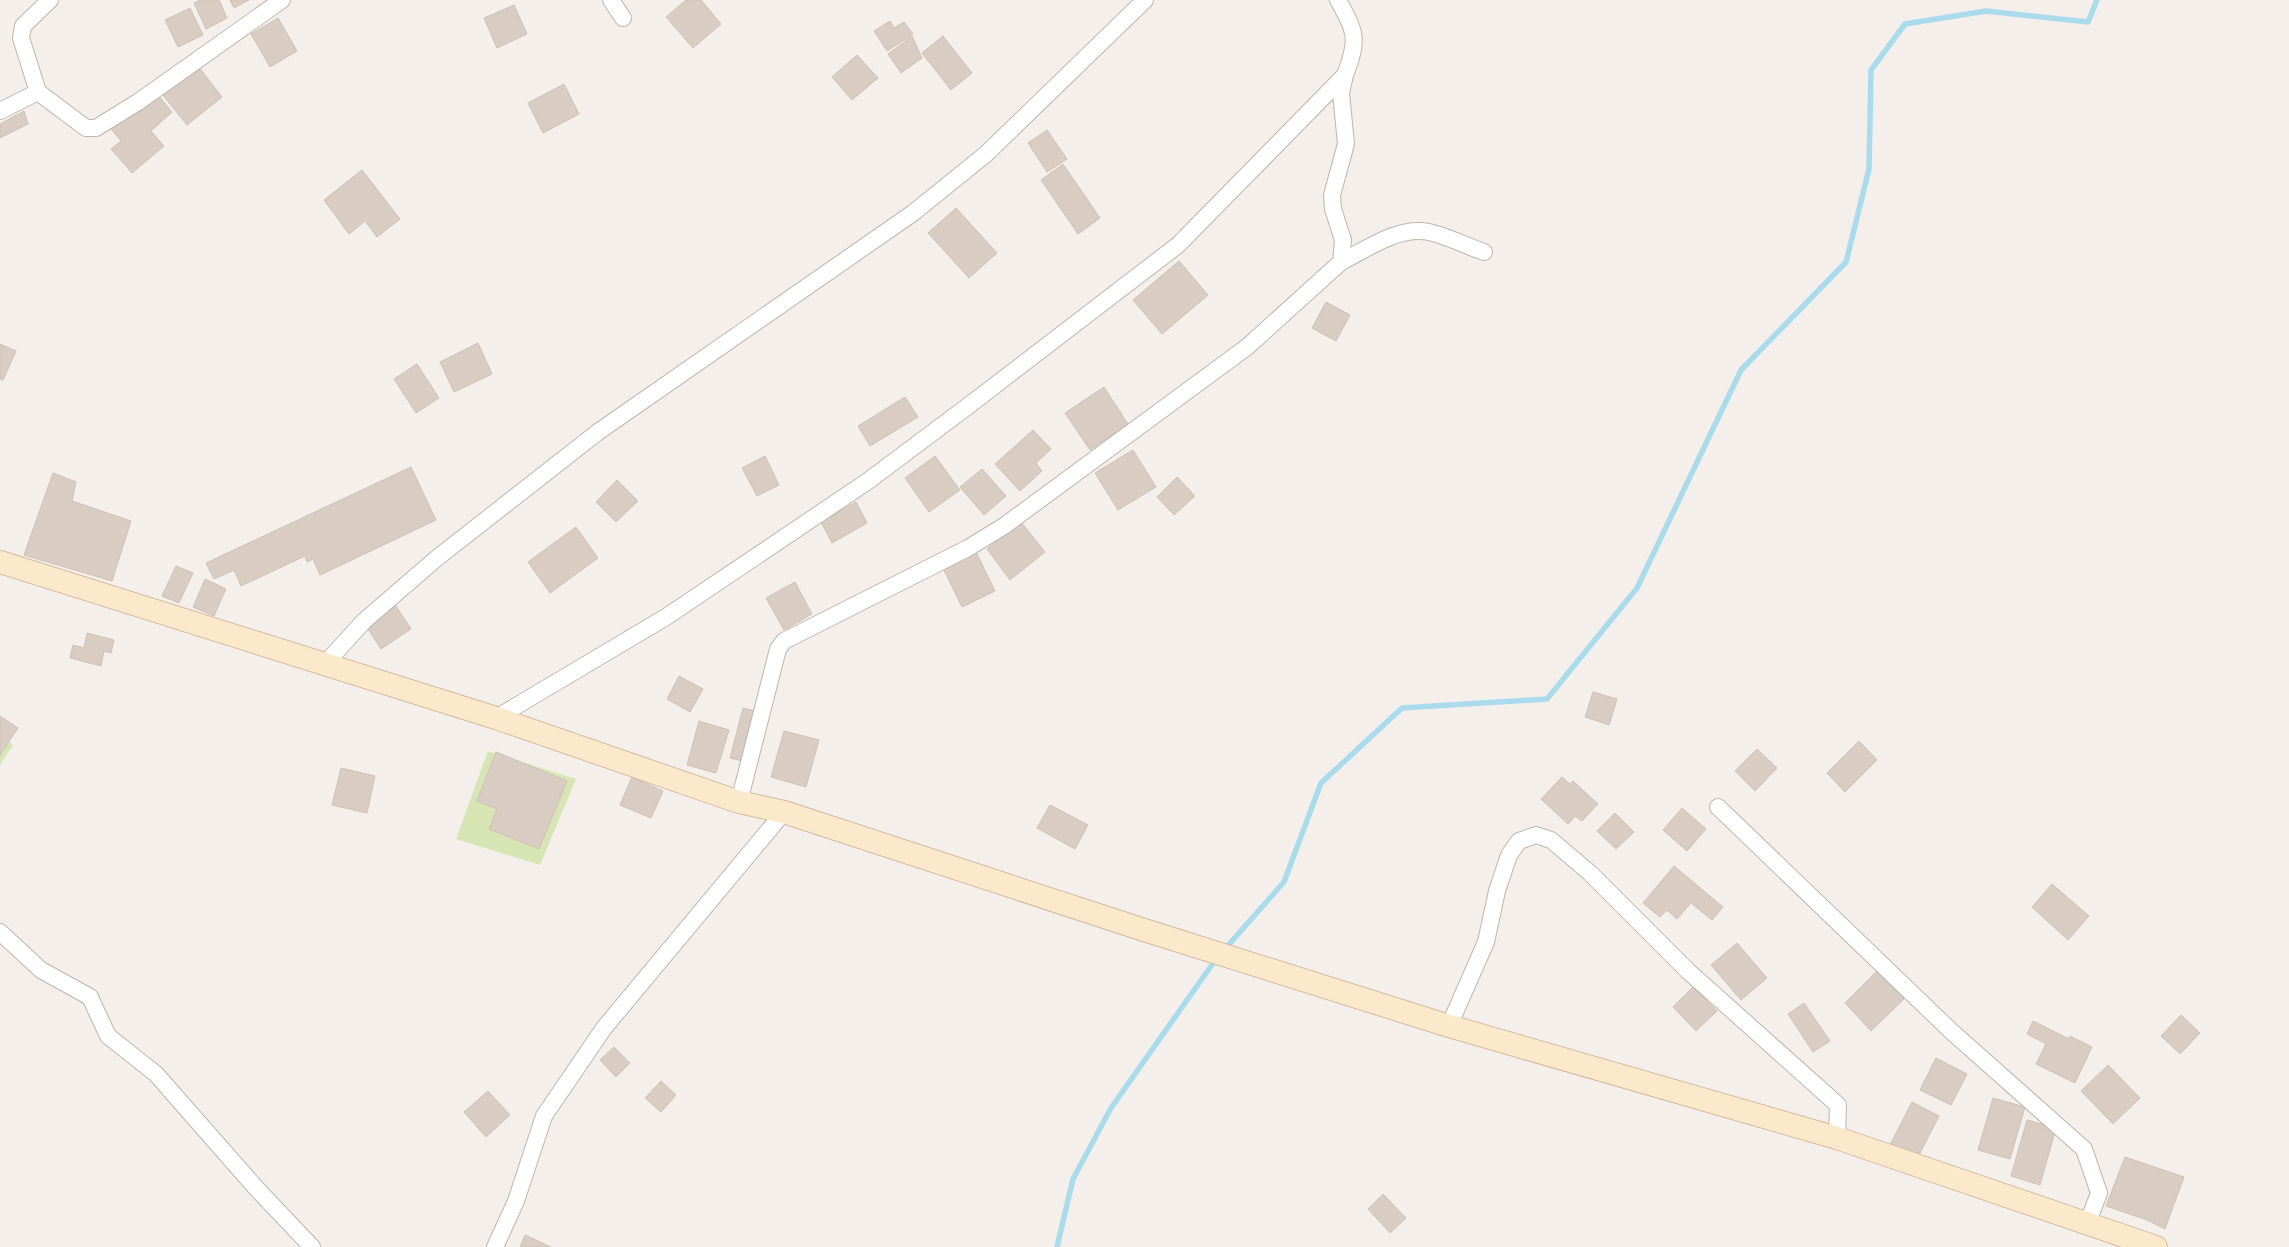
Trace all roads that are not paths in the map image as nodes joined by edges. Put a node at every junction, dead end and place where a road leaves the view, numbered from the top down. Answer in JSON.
{"nodes":[{"id":1,"x":50,"y":0,"type":"edge"},
{"id":2,"x":282,"y":0,"type":"edge"},
{"id":3,"x":611,"y":0,"type":"edge"},
{"id":4,"x":1145,"y":0,"type":"edge"},
{"id":5,"x":1338,"y":0,"type":"edge"},
{"id":6,"x":623,"y":18,"type":"dead end"},
{"id":7,"x":1345,"y":75,"type":"junction"},
{"id":8,"x":38,"y":92,"type":"junction"},
{"id":9,"x":0,"y":111,"type":"edge"},
{"id":10,"x":1484,"y":252,"type":"dead end"},
{"id":11,"x":1341,"y":262,"type":"junction"},
{"id":12,"x":0,"y":562,"type":"edge"},
{"id":13,"x":324,"y":665,"type":"junction"},
{"id":14,"x":496,"y":718,"type":"junction"},
{"id":15,"x":739,"y":802,"type":"junction"},
{"id":16,"x":1718,"y":807,"type":"dead end"},
{"id":17,"x":784,"y":812,"type":"junction"},
{"id":18,"x":0,"y":932,"type":"edge"},
{"id":19,"x":1449,"y":1026,"type":"junction"},
{"id":20,"x":1837,"y":1138,"type":"junction"},
{"id":21,"x":2088,"y":1222,"type":"junction"},
{"id":22,"x":312,"y":1247,"type":"edge"},
{"id":23,"x":495,"y":1247,"type":"edge"},
{"id":24,"x":2156,"y":1247,"type":"edge"}],
"edges":[{"from":1,"to":8,"type":"street"},
{"from":2,"to":8,"type":"street"},
{"from":3,"to":6,"type":"street"},
{"from":4,"to":13,"type":"street"},
{"from":5,"to":7,"type":"street"},
{"from":7,"to":11,"type":"street"},
{"from":7,"to":14,"type":"street"},
{"from":8,"to":9,"type":"street"},
{"from":10,"to":11,"type":"street"},
{"from":11,"to":15,"type":"street"},
{"from":12,"to":13,"type":"main road"},
{"from":13,"to":14,"type":"main road"},
{"from":14,"to":15,"type":"main road"},
{"from":15,"to":17,"type":"main road"},
{"from":16,"to":21,"type":"street"},
{"from":17,"to":19,"type":"main road"},
{"from":17,"to":23,"type":"street"},
{"from":18,"to":22,"type":"street"},
{"from":19,"to":20,"type":"main road"},
{"from":19,"to":20,"type":"street"},
{"from":20,"to":21,"type":"main road"},
{"from":21,"to":24,"type":"main road"}]}
